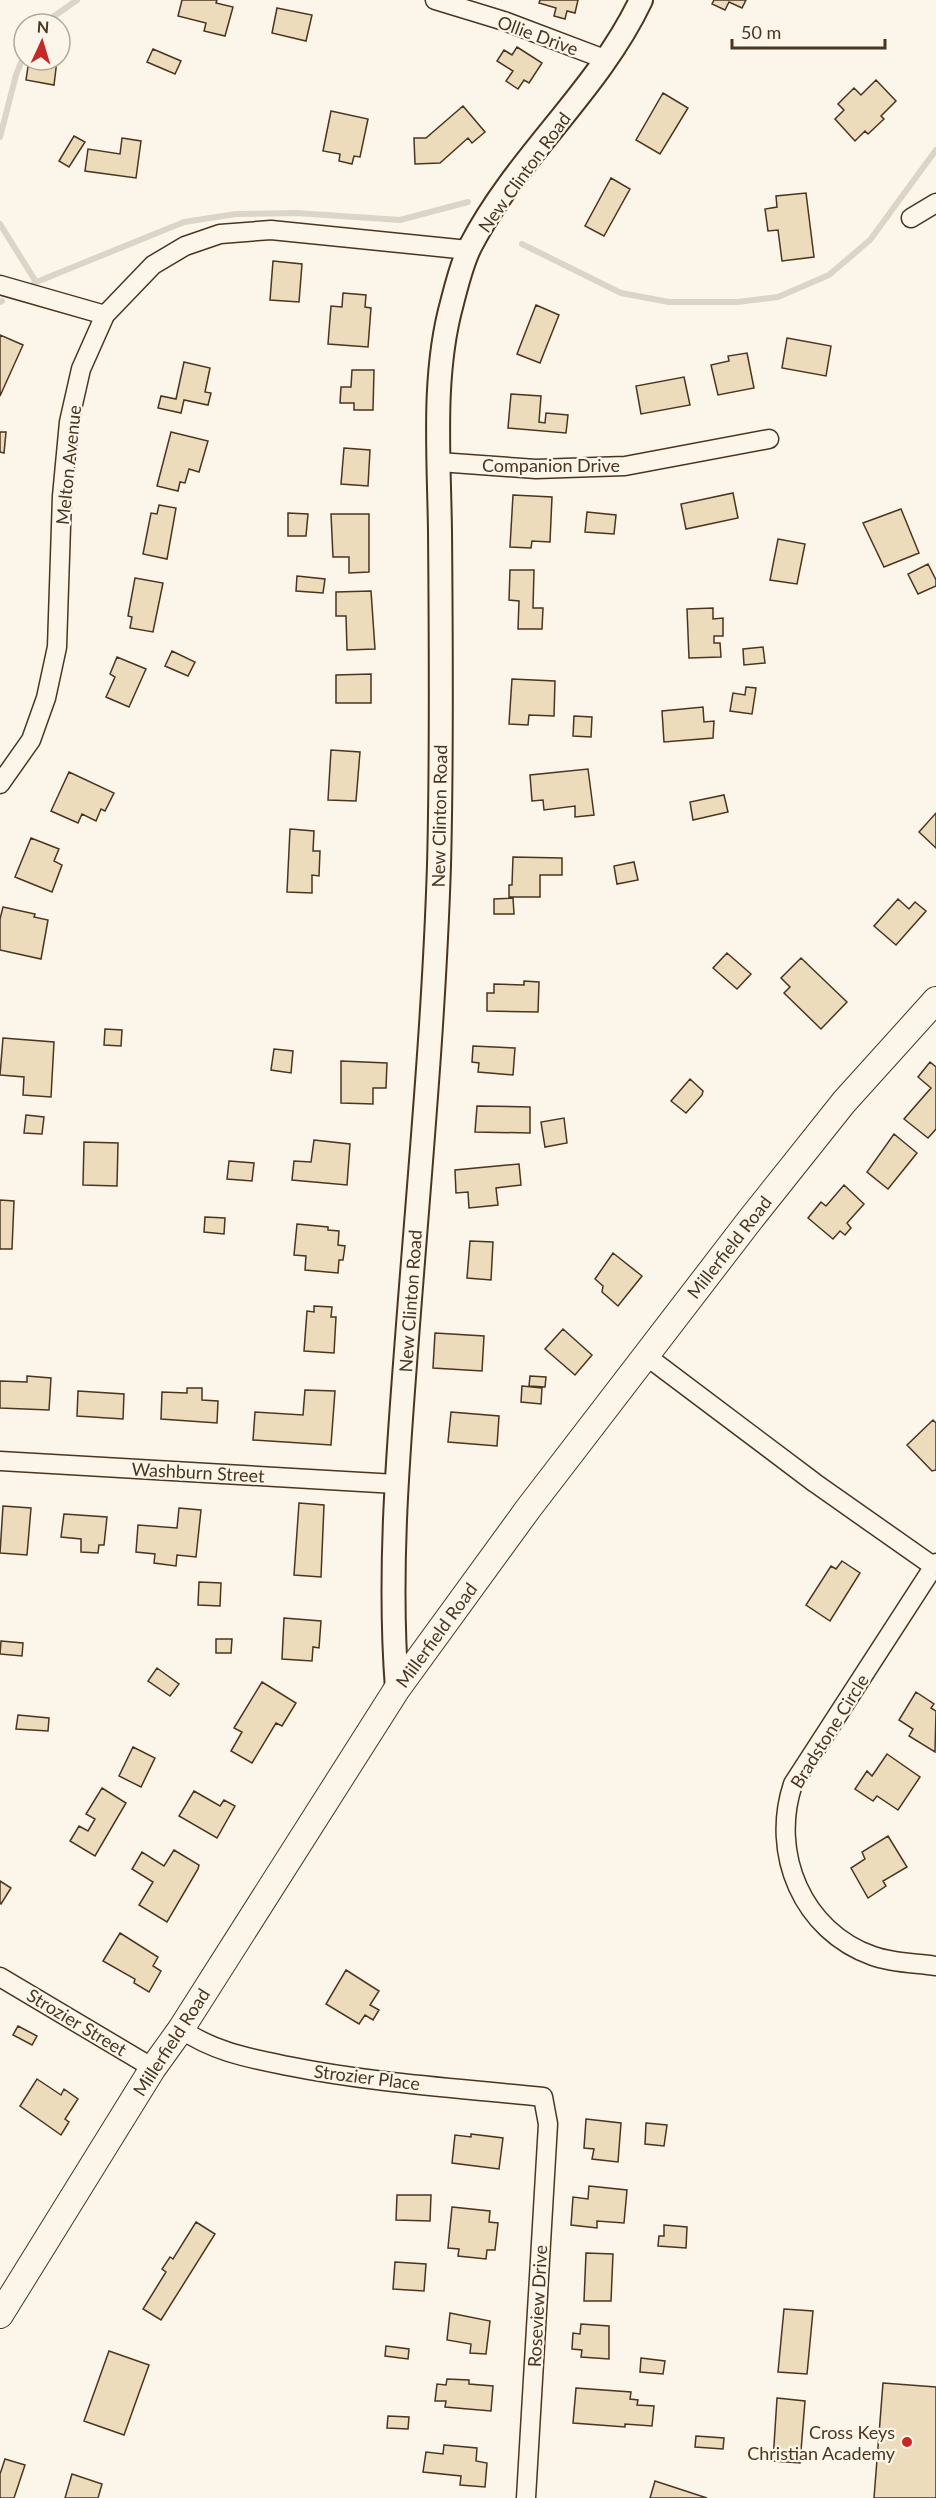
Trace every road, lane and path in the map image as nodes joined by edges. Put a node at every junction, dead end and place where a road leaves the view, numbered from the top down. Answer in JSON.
{"nodes":[{"id":1,"x":435,"y":0,"type":"edge"},
{"id":2,"x":641,"y":0,"type":"edge"},
{"id":3,"x":607,"y":60,"type":"junction"},
{"id":4,"x":936,"y":203,"type":"edge"},
{"id":5,"x":911,"y":218,"type":"dead end"},
{"id":6,"x":468,"y":250,"type":"junction"},
{"id":7,"x":0,"y":285,"type":"edge"},
{"id":8,"x":105,"y":315,"type":"junction"},
{"id":9,"x":769,"y":439,"type":"dead end"},
{"id":10,"x":439,"y":462,"type":"junction"},
{"id":11,"x":0,"y":784,"type":"edge"},
{"id":12,"x":936,"y":999,"type":"edge"},
{"id":13,"x":645,"y":1355,"type":"junction"},
{"id":14,"x":0,"y":1461,"type":"edge"},
{"id":15,"x":396,"y":1484,"type":"junction"},
{"id":16,"x":935,"y":1564,"type":"edge"},
{"id":17,"x":397,"y":1689,"type":"junction"},
{"id":18,"x":936,"y":1966,"type":"edge"},
{"id":19,"x":0,"y":1977,"type":"edge"},
{"id":20,"x":181,"y":2029,"type":"junction"},
{"id":21,"x":153,"y":2068,"type":"junction"},
{"id":22,"x":546,"y":2114,"type":"joint"},
{"id":23,"x":2,"y":2309,"type":"edge"},
{"id":24,"x":526,"y":2498,"type":"edge"}],
"edges":[{"from":1,"to":3,"type":"street","name":"Ollie Drive"},
{"from":2,"to":3,"type":"street","name":"New Clinton Road"},
{"from":3,"to":6,"type":"street","name":"New Clinton Road"},
{"from":4,"to":5,"type":"street"},
{"from":6,"to":8,"type":"street","name":"Melton Avenue"},
{"from":6,"to":10,"type":"street","name":"New Clinton Road"},
{"from":7,"to":8,"type":"street"},
{"from":8,"to":11,"type":"street","name":"Melton Avenue"},
{"from":9,"to":10,"type":"street","name":"Companion Drive"},
{"from":10,"to":15,"type":"street","name":"New Clinton Road"},
{"from":12,"to":13,"type":"main road","name":"Millerfield Road"},
{"from":13,"to":16,"type":"street","name":"Bradstone Circle"},
{"from":13,"to":17,"type":"main road","name":"Millerfield Road"},
{"from":14,"to":15,"type":"street","name":"Washburn Street"},
{"from":15,"to":17,"type":"street","name":"New Clinton Road"},
{"from":16,"to":18,"type":"street","name":"Bradstone Circle"},
{"from":17,"to":20,"type":"main road","name":"Millerfield Road"},
{"from":19,"to":21,"type":"street","name":"Strozier Street"},
{"from":20,"to":21,"type":"main road","name":"Millerfield Road"},
{"from":20,"to":22,"type":"street","name":"Strozier Place"},
{"from":21,"to":23,"type":"main road","name":"Millerfield Road"},
{"from":22,"to":24,"type":"street","name":"Roseview Drive"}]}
